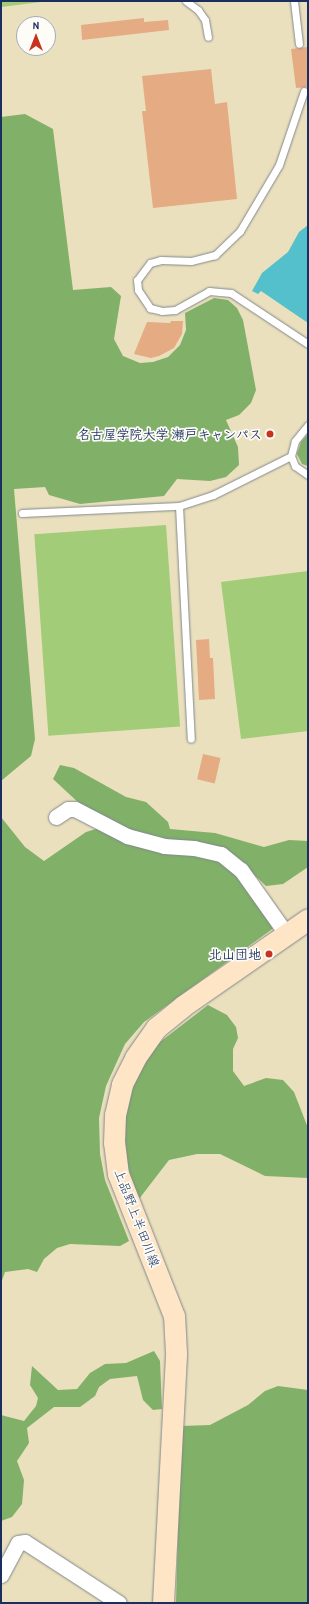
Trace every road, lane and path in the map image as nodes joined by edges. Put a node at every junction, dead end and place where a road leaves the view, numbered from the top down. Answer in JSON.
{"nodes":[{"id":1,"x":186,"y":1,"type":"edge"},
{"id":2,"x":294,"y":1,"type":"edge"},
{"id":3,"x":208,"y":37,"type":"dead end"},
{"id":4,"x":299,"y":44,"type":"dead end"},
{"id":5,"x":304,"y":91,"type":"dead end"},
{"id":6,"x":308,"y":344,"type":"edge"},
{"id":7,"x":308,"y":424,"type":"edge"},
{"id":8,"x":291,"y":456,"type":"junction"},
{"id":9,"x":308,"y":475,"type":"edge"},
{"id":10,"x":179,"y":506,"type":"junction"},
{"id":11,"x":22,"y":513,"type":"dead end"},
{"id":12,"x":192,"y":739,"type":"dead end"},
{"id":13,"x":56,"y":817,"type":"dead end"},
{"id":14,"x":308,"y":919,"type":"edge"},
{"id":15,"x":287,"y":935,"type":"junction"},
{"id":16,"x":1,"y":1575,"type":"edge"},
{"id":17,"x":119,"y":1603,"type":"edge"},
{"id":18,"x":163,"y":1603,"type":"edge"}],
"edges":[{"from":1,"to":3,"type":"lane"},
{"from":2,"to":4,"type":"lane"},
{"from":5,"to":6,"type":"lane"},
{"from":7,"to":8,"type":"lane"},
{"from":8,"to":9,"type":"lane"},
{"from":8,"to":10,"type":"lane"},
{"from":10,"to":11,"type":"lane"},
{"from":10,"to":12,"type":"lane"},
{"from":13,"to":15,"type":"street"},
{"from":14,"to":15,"type":"street","name":"上品野上半田川線"},
{"from":15,"to":18,"type":"street","name":"上品野上半田川線"},
{"from":16,"to":17,"type":"street"}]}
